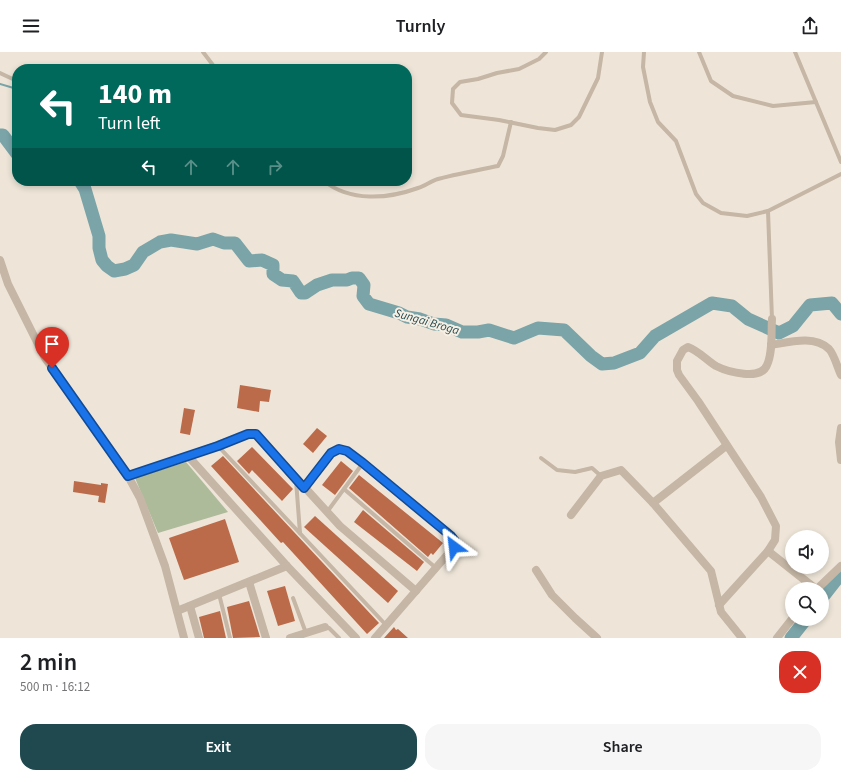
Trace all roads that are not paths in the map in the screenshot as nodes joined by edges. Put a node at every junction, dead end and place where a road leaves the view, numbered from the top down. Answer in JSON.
{"nodes":[{"id":1,"x":203,"y":52,"type":"edge"},
{"id":2,"x":546,"y":52,"type":"edge"},
{"id":3,"x":602,"y":52,"type":"edge"},
{"id":4,"x":644,"y":52,"type":"edge"},
{"id":5,"x":699,"y":52,"type":"edge"},
{"id":6,"x":795,"y":52,"type":"edge"},
{"id":7,"x":212,"y":64,"type":"edge"},
{"id":8,"x":0,"y":73,"type":"edge"},
{"id":9,"x":12,"y":79,"type":"edge"},
{"id":10,"x":816,"y":102,"type":"junction"},
{"id":11,"x":511,"y":122,"type":"junction"},
{"id":12,"x":841,"y":162,"type":"edge"},
{"id":13,"x":841,"y":174,"type":"edge"},
{"id":14,"x":331,"y":186,"type":"edge"},
{"id":15,"x":768,"y":211,"type":"junction"},
{"id":16,"x":0,"y":260,"type":"edge"},
{"id":17,"x":772,"y":319,"type":"joint"},
{"id":18,"x":771,"y":342,"type":"junction"},
{"id":19,"x":841,"y":375,"type":"edge"},
{"id":20,"x":841,"y":428,"type":"edge"},
{"id":21,"x":218,"y":446,"type":"junction"},
{"id":22,"x":726,"y":446,"type":"junction"},
{"id":23,"x":188,"y":456,"type":"junction"},
{"id":24,"x":541,"y":458,"type":"dead end"},
{"id":25,"x":841,"y":460,"type":"edge"},
{"id":26,"x":363,"y":463,"type":"junction"},
{"id":27,"x":128,"y":476,"type":"junction"},
{"id":28,"x":601,"y":476,"type":"junction"},
{"id":29,"x":296,"y":478,"type":"junction"},
{"id":30,"x":304,"y":488,"type":"junction"},
{"id":31,"x":344,"y":489,"type":"junction"},
{"id":32,"x":653,"y":503,"type":"junction"},
{"id":33,"x":326,"y":512,"type":"junction"},
{"id":34,"x":571,"y":515,"type":"dead end"},
{"id":35,"x":300,"y":533,"type":"junction"},
{"id":36,"x":768,"y":551,"type":"junction"},
{"id":37,"x":287,"y":566,"type":"junction"},
{"id":38,"x":841,"y":566,"type":"edge"},
{"id":39,"x":436,"y":568,"type":"junction"},
{"id":40,"x":536,"y":570,"type":"dead end"},
{"id":41,"x":249,"y":582,"type":"junction"},
{"id":42,"x":807,"y":582,"type":"edge"},
{"id":43,"x":824,"y":582,"type":"edge"},
{"id":44,"x":416,"y":592,"type":"junction"},
{"id":45,"x":219,"y":594,"type":"junction"},
{"id":46,"x":293,"y":598,"type":"dead end"},
{"id":47,"x":719,"y":605,"type":"junction"},
{"id":48,"x":190,"y":606,"type":"junction"},
{"id":49,"x":177,"y":611,"type":"junction"},
{"id":50,"x":387,"y":625,"type":"junction"},
{"id":51,"x":786,"y":626,"type":"edge"},
{"id":52,"x":325,"y":627,"type":"joint"},
{"id":53,"x":306,"y":633,"type":"junction"},
{"id":54,"x":184,"y":638,"type":"edge"},
{"id":55,"x":199,"y":638,"type":"edge"},
{"id":56,"x":230,"y":638,"type":"edge"},
{"id":57,"x":266,"y":638,"type":"edge"},
{"id":58,"x":290,"y":638,"type":"edge"},
{"id":59,"x":339,"y":638,"type":"edge"},
{"id":60,"x":356,"y":638,"type":"edge"},
{"id":61,"x":376,"y":638,"type":"edge"},
{"id":62,"x":597,"y":638,"type":"edge"},
{"id":63,"x":742,"y":638,"type":"edge"},
{"id":64,"x":777,"y":638,"type":"edge"}],
"edges":[{"from":1,"to":7,"type":"lane"},
{"from":2,"to":11,"type":"lane"},
{"from":3,"to":11,"type":"lane"},
{"from":4,"to":15,"type":"lane"},
{"from":5,"to":10,"type":"lane"},
{"from":6,"to":10,"type":"lane"},
{"from":8,"to":9,"type":"lane"},
{"from":10,"to":12,"type":"lane"},
{"from":11,"to":14,"type":"lane"},
{"from":13,"to":15,"type":"lane"},
{"from":15,"to":17,"type":"lane"},
{"from":16,"to":27,"type":"street"},
{"from":17,"to":18,"type":"street"},
{"from":18,"to":19,"type":"street"},
{"from":18,"to":22,"type":"street"},
{"from":20,"to":25,"type":"street"},
{"from":21,"to":23,"type":"street"},
{"from":21,"to":29,"type":"street"},
{"from":21,"to":35,"type":"lane"},
{"from":22,"to":32,"type":"street"},
{"from":22,"to":36,"type":"street"},
{"from":23,"to":27,"type":"street"},
{"from":23,"to":37,"type":"street"},
{"from":24,"to":28,"type":"lane"},
{"from":26,"to":30,"type":"street"},
{"from":26,"to":31,"type":"lane"},
{"from":26,"to":39,"type":"street"},
{"from":27,"to":49,"type":"street"},
{"from":28,"to":32,"type":"street"},
{"from":28,"to":34,"type":"street"},
{"from":29,"to":30,"type":"street"},
{"from":29,"to":35,"type":"lane"},
{"from":30,"to":33,"type":"street"},
{"from":31,"to":33,"type":"lane"},
{"from":31,"to":39,"type":"lane"},
{"from":32,"to":47,"type":"street"},
{"from":33,"to":44,"type":"street"},
{"from":35,"to":50,"type":"lane"},
{"from":36,"to":42,"type":"street"},
{"from":36,"to":47,"type":"street"},
{"from":37,"to":41,"type":"street"},
{"from":37,"to":60,"type":"street"},
{"from":38,"to":43,"type":"street"},
{"from":39,"to":44,"type":"street"},
{"from":40,"to":62,"type":"street"},
{"from":41,"to":45,"type":"street"},
{"from":41,"to":57,"type":"street"},
{"from":44,"to":50,"type":"street"},
{"from":45,"to":48,"type":"street"},
{"from":45,"to":56,"type":"lane"},
{"from":46,"to":53,"type":"lane"},
{"from":47,"to":63,"type":"street"},
{"from":48,"to":49,"type":"street"},
{"from":48,"to":55,"type":"street"},
{"from":49,"to":54,"type":"street"},
{"from":50,"to":61,"type":"street"},
{"from":51,"to":64,"type":"street"},
{"from":52,"to":53,"type":"street"},
{"from":52,"to":59,"type":"lane"},
{"from":53,"to":58,"type":"street"}]}
